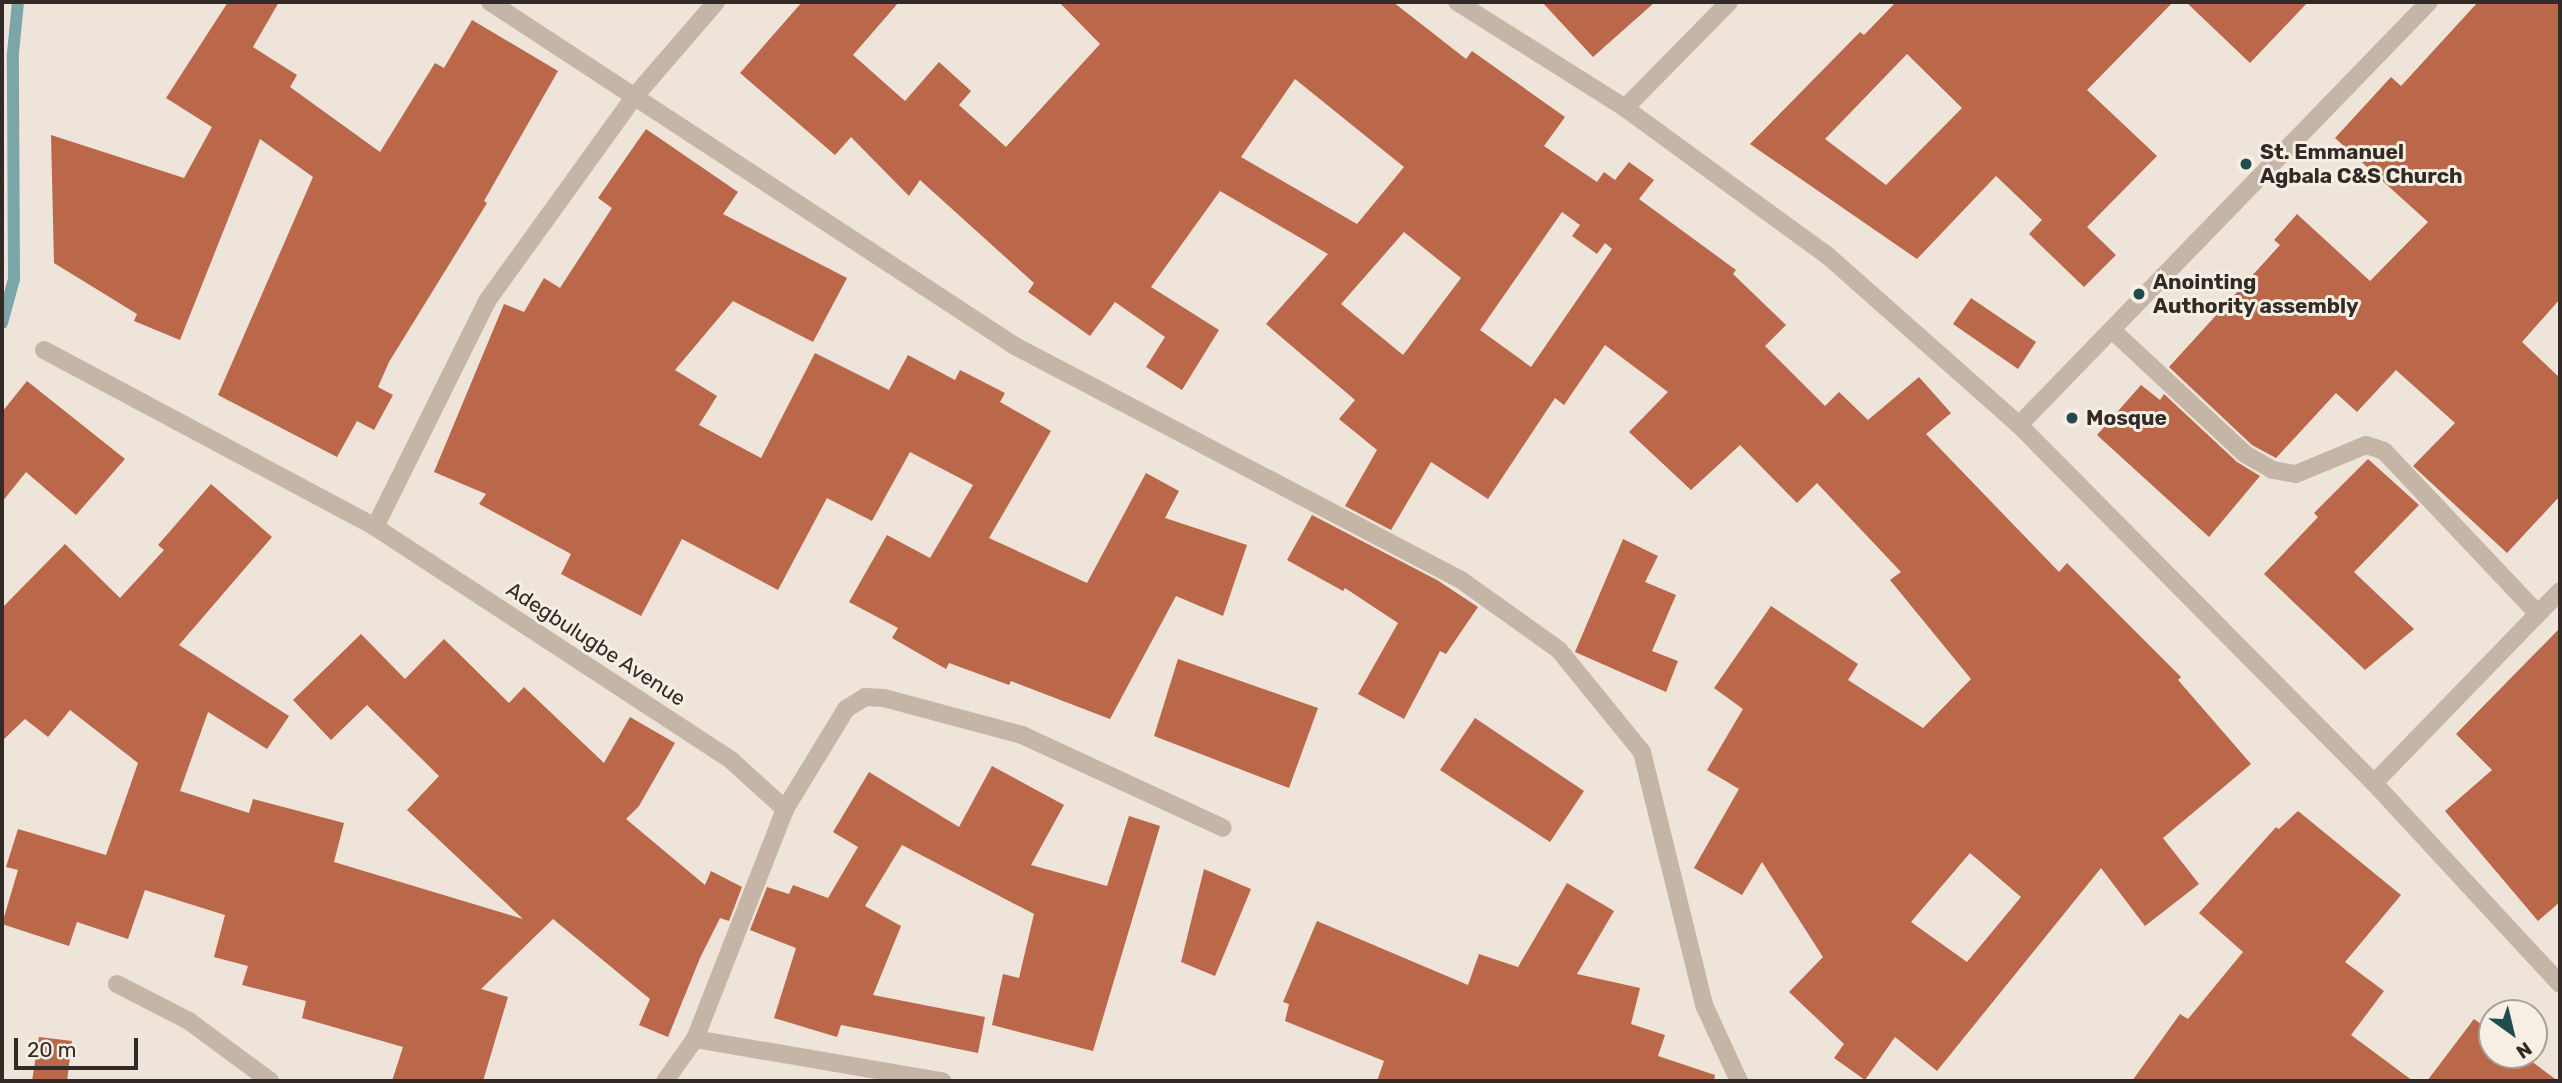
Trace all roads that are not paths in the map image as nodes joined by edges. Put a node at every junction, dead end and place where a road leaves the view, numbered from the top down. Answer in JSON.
{"nodes":[{"id":1,"x":490,"y":2,"type":"edge"},
{"id":2,"x":716,"y":2,"type":"edge"},
{"id":3,"x":1457,"y":2,"type":"edge"},
{"id":4,"x":1729,"y":2,"type":"edge"},
{"id":5,"x":2429,"y":2,"type":"edge"},
{"id":6,"x":635,"y":96,"type":"junction"},
{"id":7,"x":1625,"y":108,"type":"junction"},
{"id":8,"x":2112,"y":330,"type":"junction"},
{"id":9,"x":44,"y":351,"type":"dead end"},
{"id":10,"x":2019,"y":425,"type":"junction"},
{"id":11,"x":375,"y":527,"type":"junction"},
{"id":12,"x":2560,"y":591,"type":"edge"},
{"id":13,"x":2536,"y":612,"type":"junction"},
{"id":14,"x":2374,"y":783,"type":"junction"},
{"id":15,"x":785,"y":809,"type":"junction"},
{"id":16,"x":1223,"y":828,"type":"dead end"},
{"id":17,"x":117,"y":984,"type":"dead end"},
{"id":18,"x":2560,"y":984,"type":"edge"},
{"id":19,"x":695,"y":1039,"type":"junction"},
{"id":20,"x":270,"y":1081,"type":"edge"},
{"id":21,"x":664,"y":1081,"type":"edge"},
{"id":22,"x":942,"y":1081,"type":"edge"},
{"id":23,"x":1739,"y":1081,"type":"edge"}],
"edges":[{"from":1,"to":6,"type":"street"},
{"from":2,"to":6,"type":"street"},
{"from":3,"to":7,"type":"street"},
{"from":4,"to":7,"type":"street"},
{"from":5,"to":8,"type":"street"},
{"from":6,"to":11,"type":"street"},
{"from":6,"to":23,"type":"street"},
{"from":7,"to":10,"type":"street"},
{"from":8,"to":10,"type":"street"},
{"from":8,"to":13,"type":"street"},
{"from":9,"to":11,"type":"street","name":"Adegbulugbe Avenue"},
{"from":10,"to":14,"type":"street"},
{"from":11,"to":15,"type":"street","name":"Adegbulugbe Avenue"},
{"from":12,"to":13,"type":"street"},
{"from":13,"to":14,"type":"street"},
{"from":14,"to":18,"type":"street"},
{"from":15,"to":16,"type":"street"},
{"from":15,"to":19,"type":"street"},
{"from":17,"to":20,"type":"street"},
{"from":19,"to":21,"type":"street"},
{"from":19,"to":22,"type":"street"}]}
